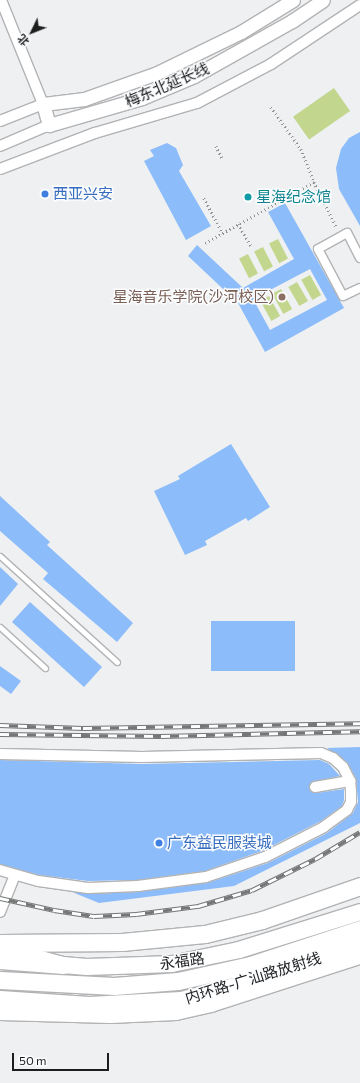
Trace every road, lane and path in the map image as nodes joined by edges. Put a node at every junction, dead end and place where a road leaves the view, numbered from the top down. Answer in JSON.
{"nodes":[{"id":1,"x":1,"y":0,"type":"edge"},
{"id":2,"x":293,"y":0,"type":"edge"},
{"id":3,"x":324,"y":0,"type":"edge"},
{"id":4,"x":360,"y":6,"type":"edge"},
{"id":5,"x":43,"y":104,"type":"junction"},
{"id":6,"x":272,"y":107,"type":"dead end"},
{"id":7,"x":0,"y":121,"type":"edge"},
{"id":8,"x":49,"y":126,"type":"junction"},
{"id":9,"x":0,"y":146,"type":"edge"},
{"id":10,"x":216,"y":146,"type":"dead end"},
{"id":11,"x":222,"y":158,"type":"dead end"},
{"id":12,"x":0,"y":169,"type":"edge"},
{"id":13,"x":314,"y":182,"type":"junction"},
{"id":14,"x":204,"y":198,"type":"dead end"},
{"id":15,"x":238,"y":224,"type":"junction"},
{"id":16,"x":222,"y":233,"type":"junction"},
{"id":17,"x":341,"y":236,"type":"junction"},
{"id":18,"x":205,"y":243,"type":"dead end"},
{"id":19,"x":252,"y":247,"type":"dead end"},
{"id":20,"x":360,"y":258,"type":"edge"},
{"id":21,"x":360,"y":288,"type":"edge"},
{"id":22,"x":0,"y":556,"type":"edge"},
{"id":23,"x":0,"y":627,"type":"edge"},
{"id":24,"x":117,"y":662,"type":"dead end"},
{"id":25,"x":45,"y":668,"type":"dead end"},
{"id":26,"x":0,"y":754,"type":"edge"},
{"id":27,"x":350,"y":780,"type":"junction"},
{"id":28,"x":315,"y":787,"type":"dead end"},
{"id":29,"x":0,"y":870,"type":"edge"},
{"id":30,"x":15,"y":875,"type":"junction"},
{"id":31,"x":360,"y":886,"type":"edge"},
{"id":32,"x":0,"y":912,"type":"edge"},
{"id":33,"x":360,"y":912,"type":"edge"},
{"id":34,"x":360,"y":929,"type":"edge"},
{"id":35,"x":0,"y":943,"type":"edge"},
{"id":36,"x":360,"y":945,"type":"edge"},
{"id":37,"x":0,"y":948,"type":"edge"},
{"id":38,"x":360,"y":956,"type":"edge"},
{"id":39,"x":0,"y":960,"type":"edge"},
{"id":40,"x":64,"y":965,"type":"junction"},
{"id":41,"x":0,"y":980,"type":"edge"},
{"id":42,"x":0,"y":999,"type":"edge"},
{"id":43,"x":0,"y":1012,"type":"edge"}],
"edges":[{"from":1,"to":5,"type":"street"},
{"from":2,"to":5,"type":"street","name":"梅东北延长线"},
{"from":3,"to":8,"type":"street","name":"梅东北延长线"},
{"from":4,"to":12,"type":"street"},
{"from":5,"to":7,"type":"street","name":"梅东北延长线"},
{"from":5,"to":8,"type":"street"},
{"from":6,"to":13,"type":"path"},
{"from":8,"to":9,"type":"street","name":"梅东北延长线"},
{"from":10,"to":11,"type":"path"},
{"from":13,"to":15,"type":"path"},
{"from":13,"to":17,"type":"path"},
{"from":14,"to":16,"type":"path"},
{"from":15,"to":16,"type":"path"},
{"from":15,"to":19,"type":"path"},
{"from":16,"to":18,"type":"path"},
{"from":17,"to":20,"type":"street"},
{"from":17,"to":21,"type":"street"},
{"from":22,"to":24,"type":"lane"},
{"from":23,"to":25,"type":"lane"},
{"from":26,"to":27,"type":"street"},
{"from":27,"to":28,"type":"street"},
{"from":27,"to":30,"type":"street"},
{"from":29,"to":30,"type":"street"},
{"from":30,"to":32,"type":"street"},
{"from":31,"to":35,"type":"highway"},
{"from":33,"to":40,"type":"main road","name":"永福路"},
{"from":34,"to":41,"type":"highway"},
{"from":36,"to":42,"type":"highway","name":"内环路-广汕路放射线"},
{"from":37,"to":40,"type":"main road","name":"永福路"},
{"from":38,"to":43,"type":"main road"},
{"from":39,"to":40,"type":"highway"}]}
